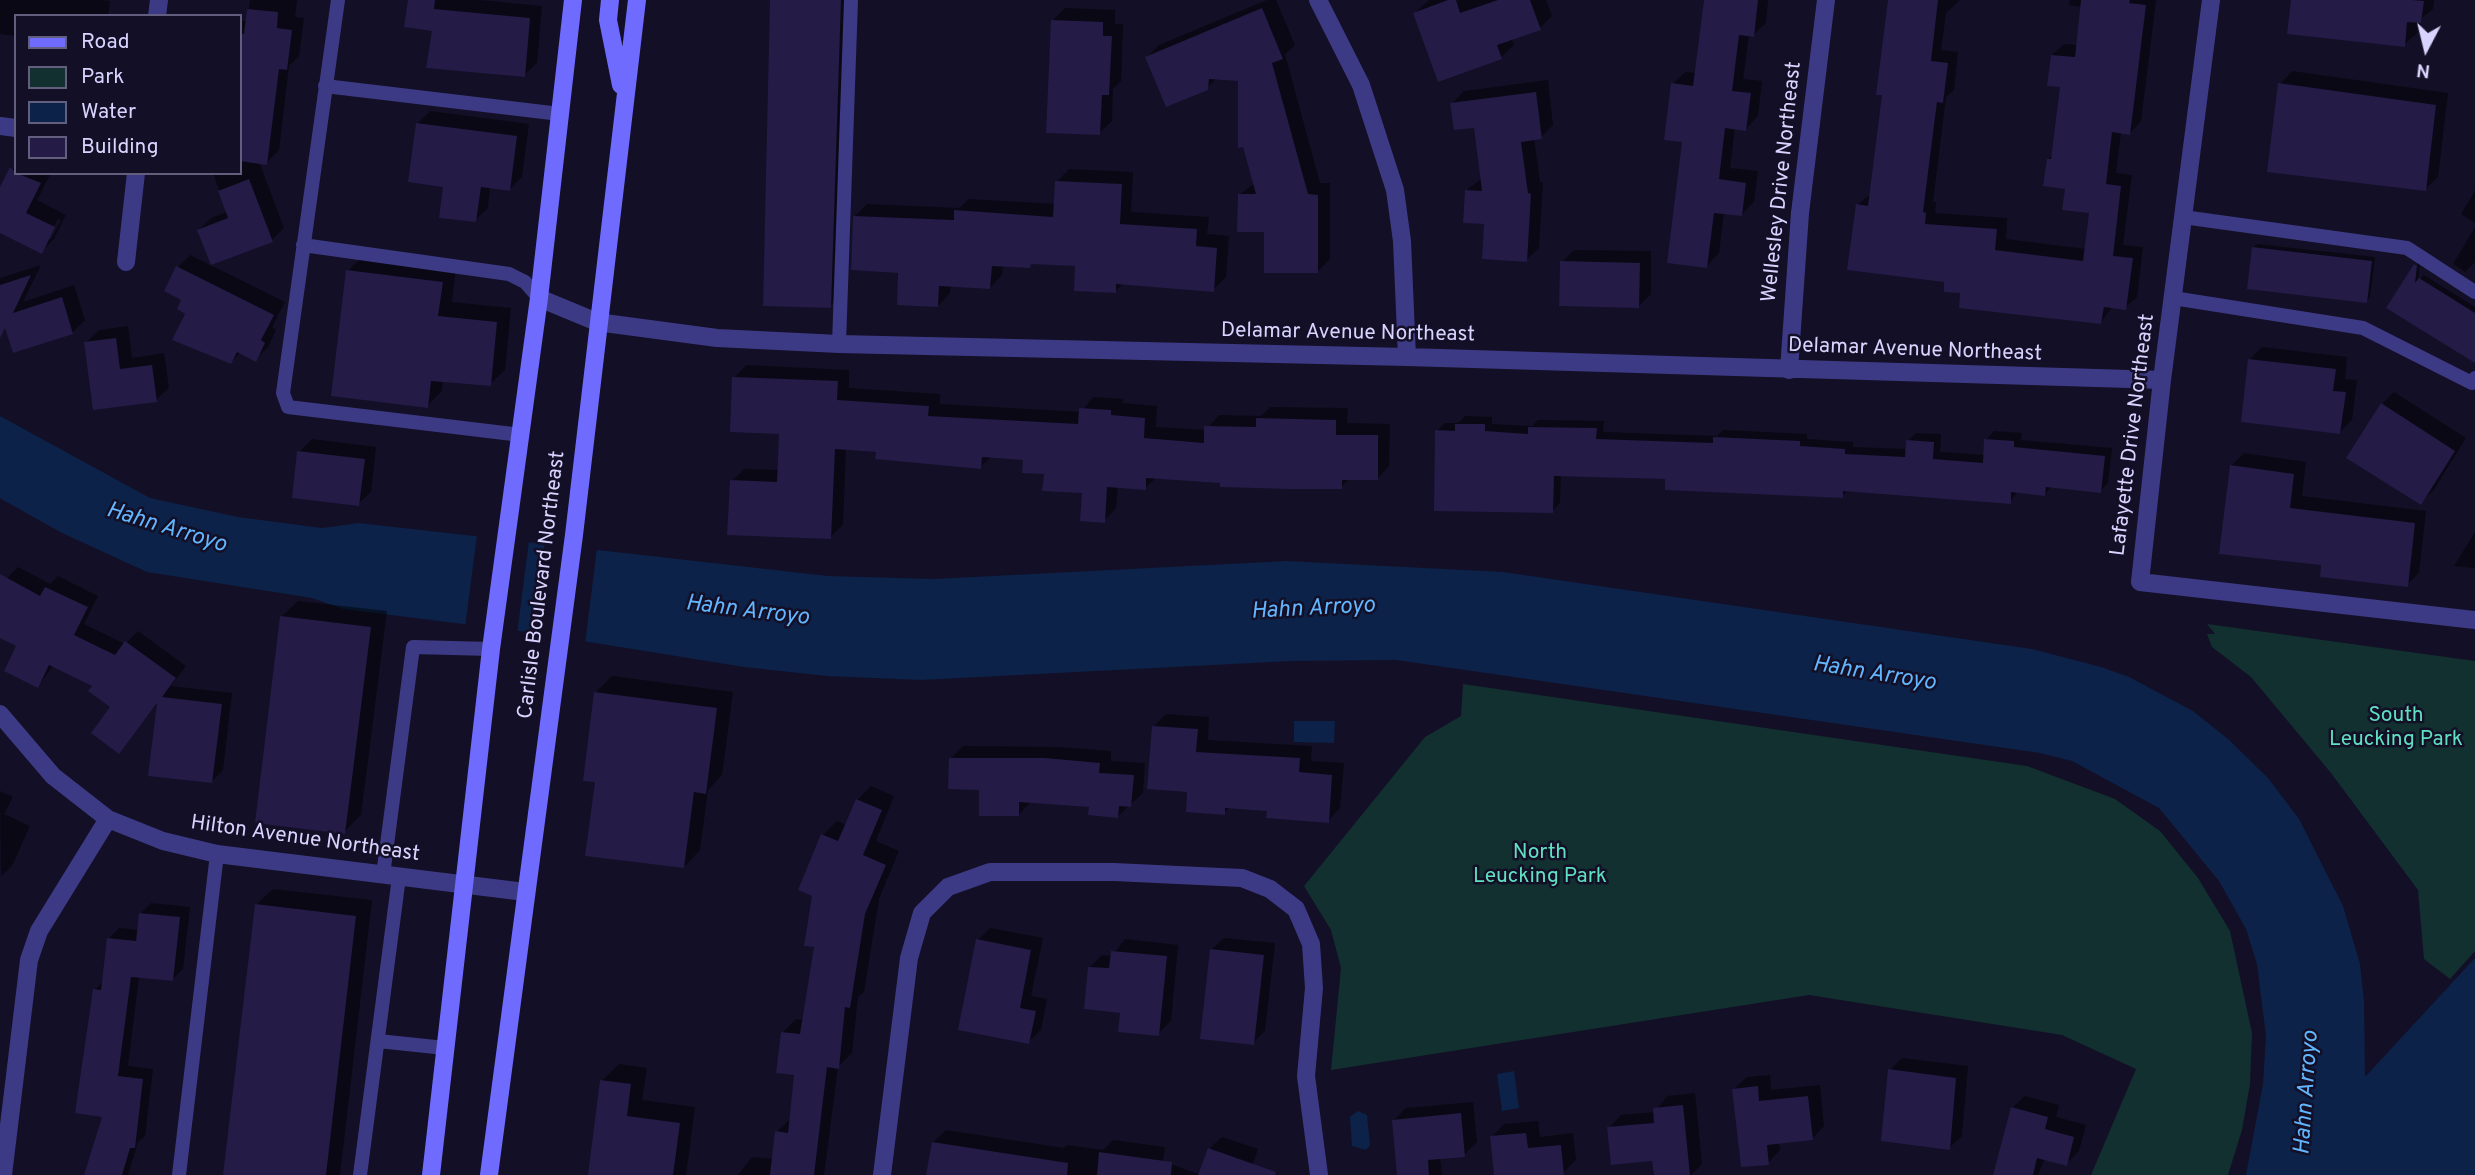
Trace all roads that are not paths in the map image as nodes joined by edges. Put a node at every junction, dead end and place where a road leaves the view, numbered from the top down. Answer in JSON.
{"nodes":[{"id":1,"x":338,"y":0,"type":"edge"},
{"id":2,"x":573,"y":0,"type":"edge"},
{"id":3,"x":610,"y":0,"type":"edge"},
{"id":4,"x":637,"y":0,"type":"edge"},
{"id":5,"x":851,"y":0,"type":"edge"},
{"id":6,"x":1318,"y":0,"type":"edge"},
{"id":7,"x":1826,"y":0,"type":"edge"},
{"id":8,"x":2211,"y":0,"type":"edge"},
{"id":9,"x":325,"y":86,"type":"junction"},
{"id":10,"x":624,"y":103,"type":"junction"},
{"id":11,"x":560,"y":114,"type":"junction"},
{"id":12,"x":136,"y":175,"type":"edge"},
{"id":13,"x":2183,"y":216,"type":"junction"},
{"id":14,"x":303,"y":245,"type":"junction"},
{"id":15,"x":125,"y":262,"type":"dead end"},
{"id":16,"x":2475,"y":292,"type":"edge"},
{"id":17,"x":539,"y":298,"type":"junction"},
{"id":18,"x":2173,"y":298,"type":"junction"},
{"id":19,"x":597,"y":322,"type":"junction"},
{"id":20,"x":839,"y":344,"type":"junction"},
{"id":21,"x":1407,"y":357,"type":"junction"},
{"id":22,"x":1789,"y":370,"type":"junction"},
{"id":23,"x":2475,"y":378,"type":"edge"},
{"id":24,"x":2162,"y":380,"type":"junction"},
{"id":25,"x":521,"y":435,"type":"junction"},
{"id":26,"x":2475,"y":620,"type":"edge"},
{"id":27,"x":492,"y":641,"type":"junction"},
{"id":28,"x":0,"y":714,"type":"edge"},
{"id":29,"x":108,"y":819,"type":"junction"},
{"id":30,"x":217,"y":853,"type":"junction"},
{"id":31,"x":391,"y":876,"type":"junction"},
{"id":32,"x":465,"y":886,"type":"junction"},
{"id":33,"x":525,"y":892,"type":"junction"},
{"id":34,"x":377,"y":1041,"type":"junction"},
{"id":35,"x":445,"y":1048,"type":"junction"},
{"id":36,"x":3,"y":1175,"type":"edge"},
{"id":37,"x":179,"y":1175,"type":"edge"},
{"id":38,"x":360,"y":1175,"type":"edge"},
{"id":39,"x":431,"y":1175,"type":"edge"},
{"id":40,"x":489,"y":1175,"type":"edge"},
{"id":41,"x":883,"y":1175,"type":"edge"},
{"id":42,"x":1319,"y":1175,"type":"edge"}],
"edges":[{"from":1,"to":9,"type":"lane"},
{"from":2,"to":11,"type":"main road","name":"Carlisle Boulevard Northeast"},
{"from":3,"to":10,"type":"main road"},
{"from":4,"to":10,"type":"main road","name":"Carlisle Boulevard Northeast"},
{"from":5,"to":20,"type":"lane"},
{"from":6,"to":21,"type":"street"},
{"from":7,"to":22,"type":"street","name":"Wellesley Drive Northeast"},
{"from":8,"to":13,"type":"street","name":"Lafayette Drive Northeast"},
{"from":9,"to":11,"type":"lane"},
{"from":9,"to":14,"type":"lane"},
{"from":10,"to":19,"type":"main road","name":"Carlisle Boulevard Northeast"},
{"from":11,"to":17,"type":"main road","name":"Carlisle Boulevard Northeast"},
{"from":12,"to":15,"type":"street"},
{"from":13,"to":16,"type":"lane"},
{"from":13,"to":18,"type":"street","name":"Lafayette Drive Northeast"},
{"from":14,"to":17,"type":"lane"},
{"from":14,"to":25,"type":"lane"},
{"from":17,"to":19,"type":"street","name":"Delamar Avenue Northeast"},
{"from":17,"to":25,"type":"main road","name":"Carlisle Boulevard Northeast"},
{"from":18,"to":23,"type":"lane"},
{"from":18,"to":24,"type":"street","name":"Lafayette Drive Northeast"},
{"from":19,"to":20,"type":"street","name":"Delamar Avenue Northeast"},
{"from":19,"to":33,"type":"main road","name":"Carlisle Boulevard Northeast"},
{"from":20,"to":21,"type":"street","name":"Delamar Avenue Northeast"},
{"from":21,"to":22,"type":"street","name":"Delamar Avenue Northeast"},
{"from":22,"to":24,"type":"street","name":"Delamar Avenue Northeast"},
{"from":24,"to":26,"type":"street","name":"Lafayette Drive Northeast"},
{"from":25,"to":27,"type":"main road","name":"Carlisle Boulevard Northeast"},
{"from":27,"to":31,"type":"lane"},
{"from":27,"to":32,"type":"main road","name":"Carlisle Boulevard Northeast"},
{"from":28,"to":29,"type":"street","name":"Hilton Avenue Northeast"},
{"from":29,"to":30,"type":"street","name":"Hilton Avenue Northeast"},
{"from":29,"to":36,"type":"street"},
{"from":30,"to":31,"type":"street","name":"Hilton Avenue Northeast"},
{"from":30,"to":37,"type":"lane"},
{"from":31,"to":32,"type":"street","name":"Hilton Avenue Northeast"},
{"from":31,"to":34,"type":"lane"},
{"from":32,"to":33,"type":"street","name":"Hilton Avenue Northeast"},
{"from":32,"to":35,"type":"main road","name":"Carlisle Boulevard Northeast"},
{"from":33,"to":40,"type":"main road","name":"Carlisle Boulevard Northeast"},
{"from":34,"to":35,"type":"lane"},
{"from":34,"to":38,"type":"lane"},
{"from":35,"to":39,"type":"main road","name":"Carlisle Boulevard Northeast"},
{"from":41,"to":42,"type":"street"}]}
